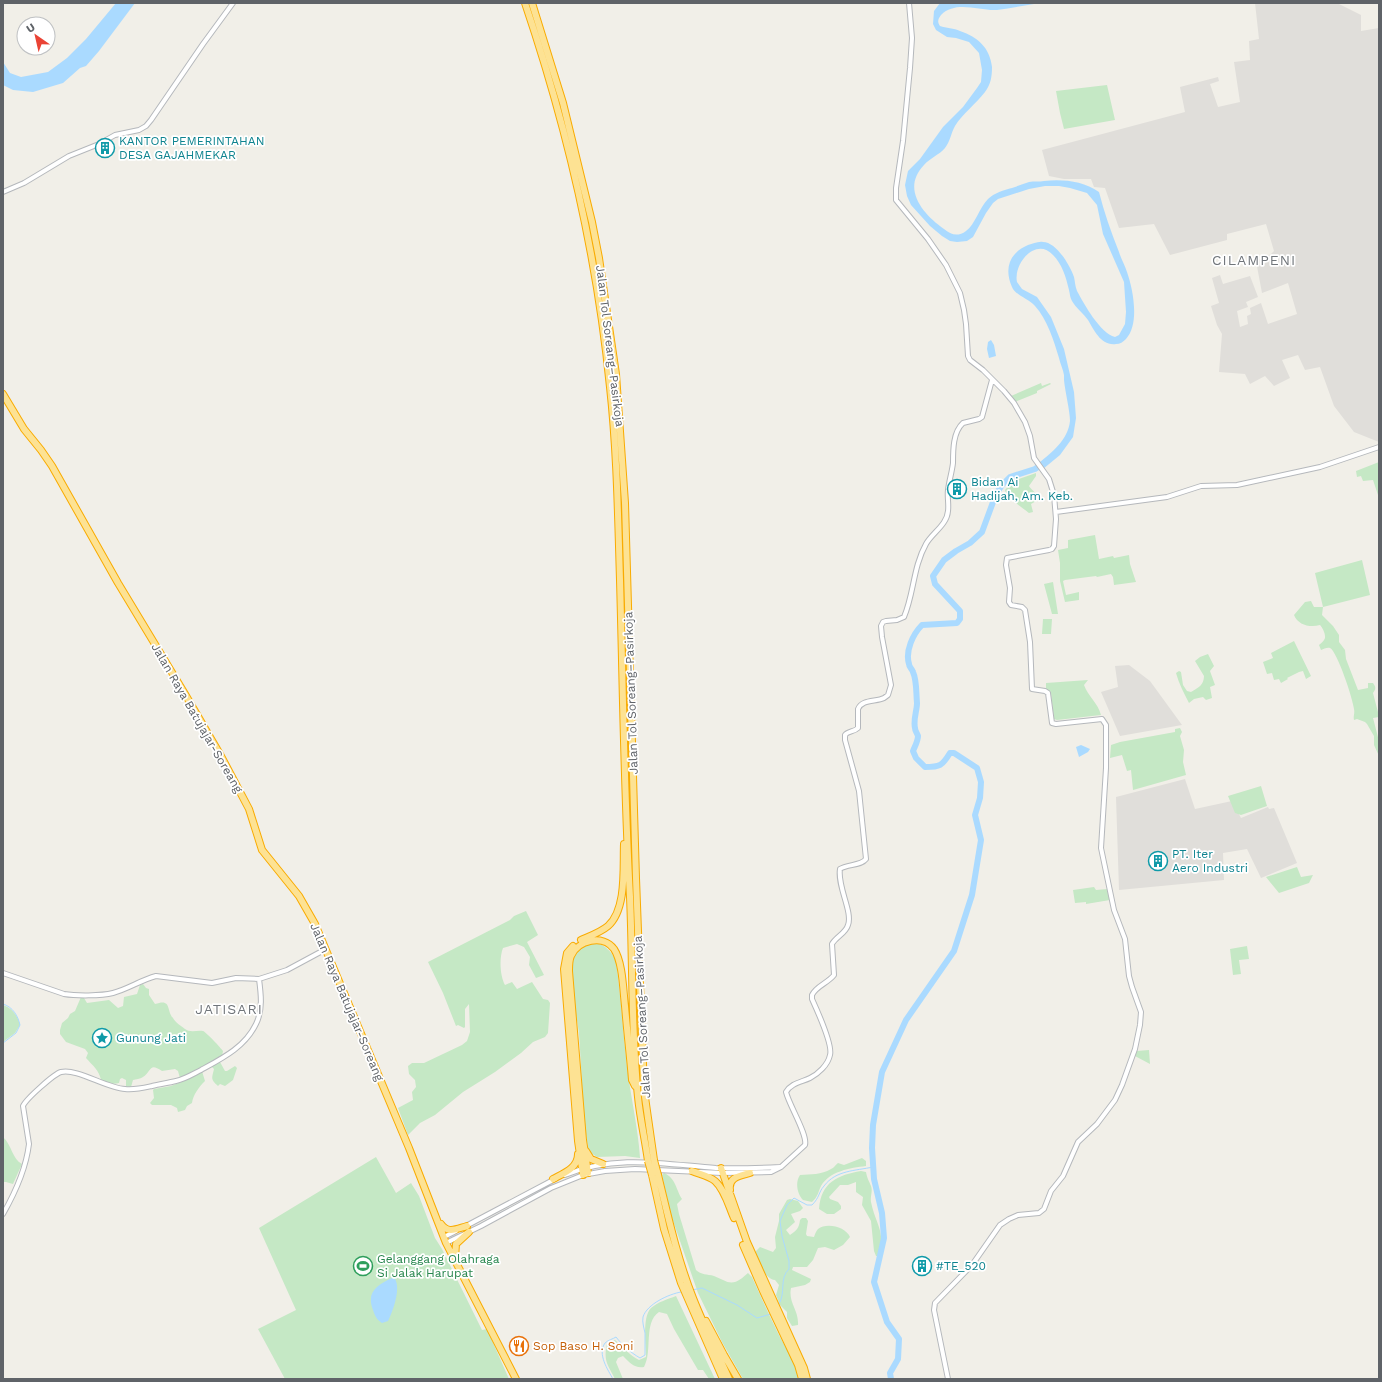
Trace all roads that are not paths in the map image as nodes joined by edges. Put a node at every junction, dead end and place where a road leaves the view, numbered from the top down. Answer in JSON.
{"nodes":[{"id":1,"x":233,"y":3,"type":"edge"},
{"id":2,"x":525,"y":3,"type":"edge"},
{"id":3,"x":532,"y":3,"type":"edge"},
{"id":4,"x":909,"y":3,"type":"edge"},
{"id":5,"x":3,"y":192,"type":"edge"},
{"id":6,"x":992,"y":380,"type":"junction"},
{"id":7,"x":3,"y":394,"type":"edge"},
{"id":8,"x":1379,"y":447,"type":"edge"},
{"id":9,"x":1056,"y":512,"type":"junction"},
{"id":10,"x":626,"y":825,"type":"junction"},
{"id":11,"x":326,"y":949,"type":"junction"},
{"id":12,"x":3,"y":973,"type":"edge"},
{"id":13,"x":259,"y":979,"type":"junction"},
{"id":14,"x":638,"y":1094,"type":"junction"},
{"id":15,"x":581,"y":1140,"type":"junction"},
{"id":16,"x":651,"y":1160,"type":"junction"},
{"id":17,"x":603,"y":1164,"type":"junction"},
{"id":18,"x":781,"y":1167,"type":"junction"},
{"id":19,"x":720,"y":1170,"type":"junction"},
{"id":20,"x":585,"y":1171,"type":"junction"},
{"id":21,"x":692,"y":1171,"type":"junction"},
{"id":22,"x":750,"y":1173,"type":"junction"},
{"id":23,"x":553,"y":1180,"type":"junction"},
{"id":24,"x":733,"y":1206,"type":"junction"},
{"id":25,"x":3,"y":1214,"type":"edge"},
{"id":26,"x":734,"y":1218,"type":"junction"},
{"id":27,"x":437,"y":1220,"type":"junction"},
{"id":28,"x":468,"y":1229,"type":"junction"},
{"id":29,"x":445,"y":1240,"type":"junction"},
{"id":30,"x":455,"y":1260,"type":"junction"},
{"id":31,"x":692,"y":1299,"type":"junction"},
{"id":32,"x":770,"y":1300,"type":"junction"},
{"id":33,"x":779,"y":1319,"type":"junction"},
{"id":34,"x":516,"y":1379,"type":"edge"},
{"id":35,"x":723,"y":1379,"type":"edge"},
{"id":36,"x":729,"y":1379,"type":"edge"},
{"id":37,"x":738,"y":1379,"type":"edge"},
{"id":38,"x":802,"y":1379,"type":"edge"},
{"id":39,"x":807,"y":1379,"type":"edge"},
{"id":40,"x":948,"y":1379,"type":"edge"}],
"edges":[{"from":1,"to":5,"type":"street"},
{"from":2,"to":10,"type":"highway","name":"Jalan Tol Soreang–Pasirkoja"},
{"from":3,"to":16,"type":"highway","name":"Jalan Tol Soreang–Pasirkoja"},
{"from":4,"to":6,"type":"street"},
{"from":6,"to":9,"type":"street"},
{"from":6,"to":18,"type":"street"},
{"from":7,"to":11,"type":"highway","name":"Jalan Raya Batujajar-Soreang"},
{"from":8,"to":9,"type":"street"},
{"from":9,"to":40,"type":"street"},
{"from":10,"to":14,"type":"highway","name":"Jalan Tol Soreang–Pasirkoja"},
{"from":10,"to":15,"type":"highway"},
{"from":11,"to":13,"type":"street"},
{"from":11,"to":27,"type":"highway","name":"Jalan Raya Batujajar-Soreang"},
{"from":12,"to":13,"type":"street"},
{"from":13,"to":25,"type":"street"},
{"from":14,"to":15,"type":"highway"},
{"from":14,"to":16,"type":"highway","name":"Jalan Tol Soreang–Pasirkoja"},
{"from":15,"to":17,"type":"highway"},
{"from":15,"to":20,"type":"highway"},
{"from":15,"to":23,"type":"highway"},
{"from":16,"to":31,"type":"highway","name":"Jalan Tol Soreang–Pasirkoja","bridge":true},
{"from":17,"to":19,"type":"street"},
{"from":17,"to":20,"type":"street"},
{"from":18,"to":19,"type":"street"},
{"from":18,"to":22,"type":"street"},
{"from":19,"to":21,"type":"street"},
{"from":19,"to":22,"type":"street"},
{"from":19,"to":24,"type":"highway"},
{"from":19,"to":26,"type":"highway"},
{"from":20,"to":21,"type":"street"},
{"from":20,"to":23,"type":"street"},
{"from":20,"to":28,"type":"street"},
{"from":21,"to":26,"type":"highway"},
{"from":22,"to":24,"type":"highway"},
{"from":23,"to":28,"type":"street"},
{"from":24,"to":32,"type":"highway"},
{"from":26,"to":32,"type":"highway"},
{"from":27,"to":28,"type":"highway"},
{"from":27,"to":29,"type":"highway","name":"Jalan Raya Batujajar-Soreang"},
{"from":28,"to":29,"type":"street"},
{"from":28,"to":30,"type":"highway"},
{"from":29,"to":30,"type":"highway","name":"Jalan Raya Batujajar-Soreang"},
{"from":30,"to":34,"type":"highway","name":"Jalan Raya Batujajar-Soreang"},
{"from":31,"to":35,"type":"highway"},
{"from":31,"to":36,"type":"highway"},
{"from":31,"to":37,"type":"highway"},
{"from":32,"to":33,"type":"highway"},
{"from":33,"to":38,"type":"highway"},
{"from":33,"to":39,"type":"highway"}]}
